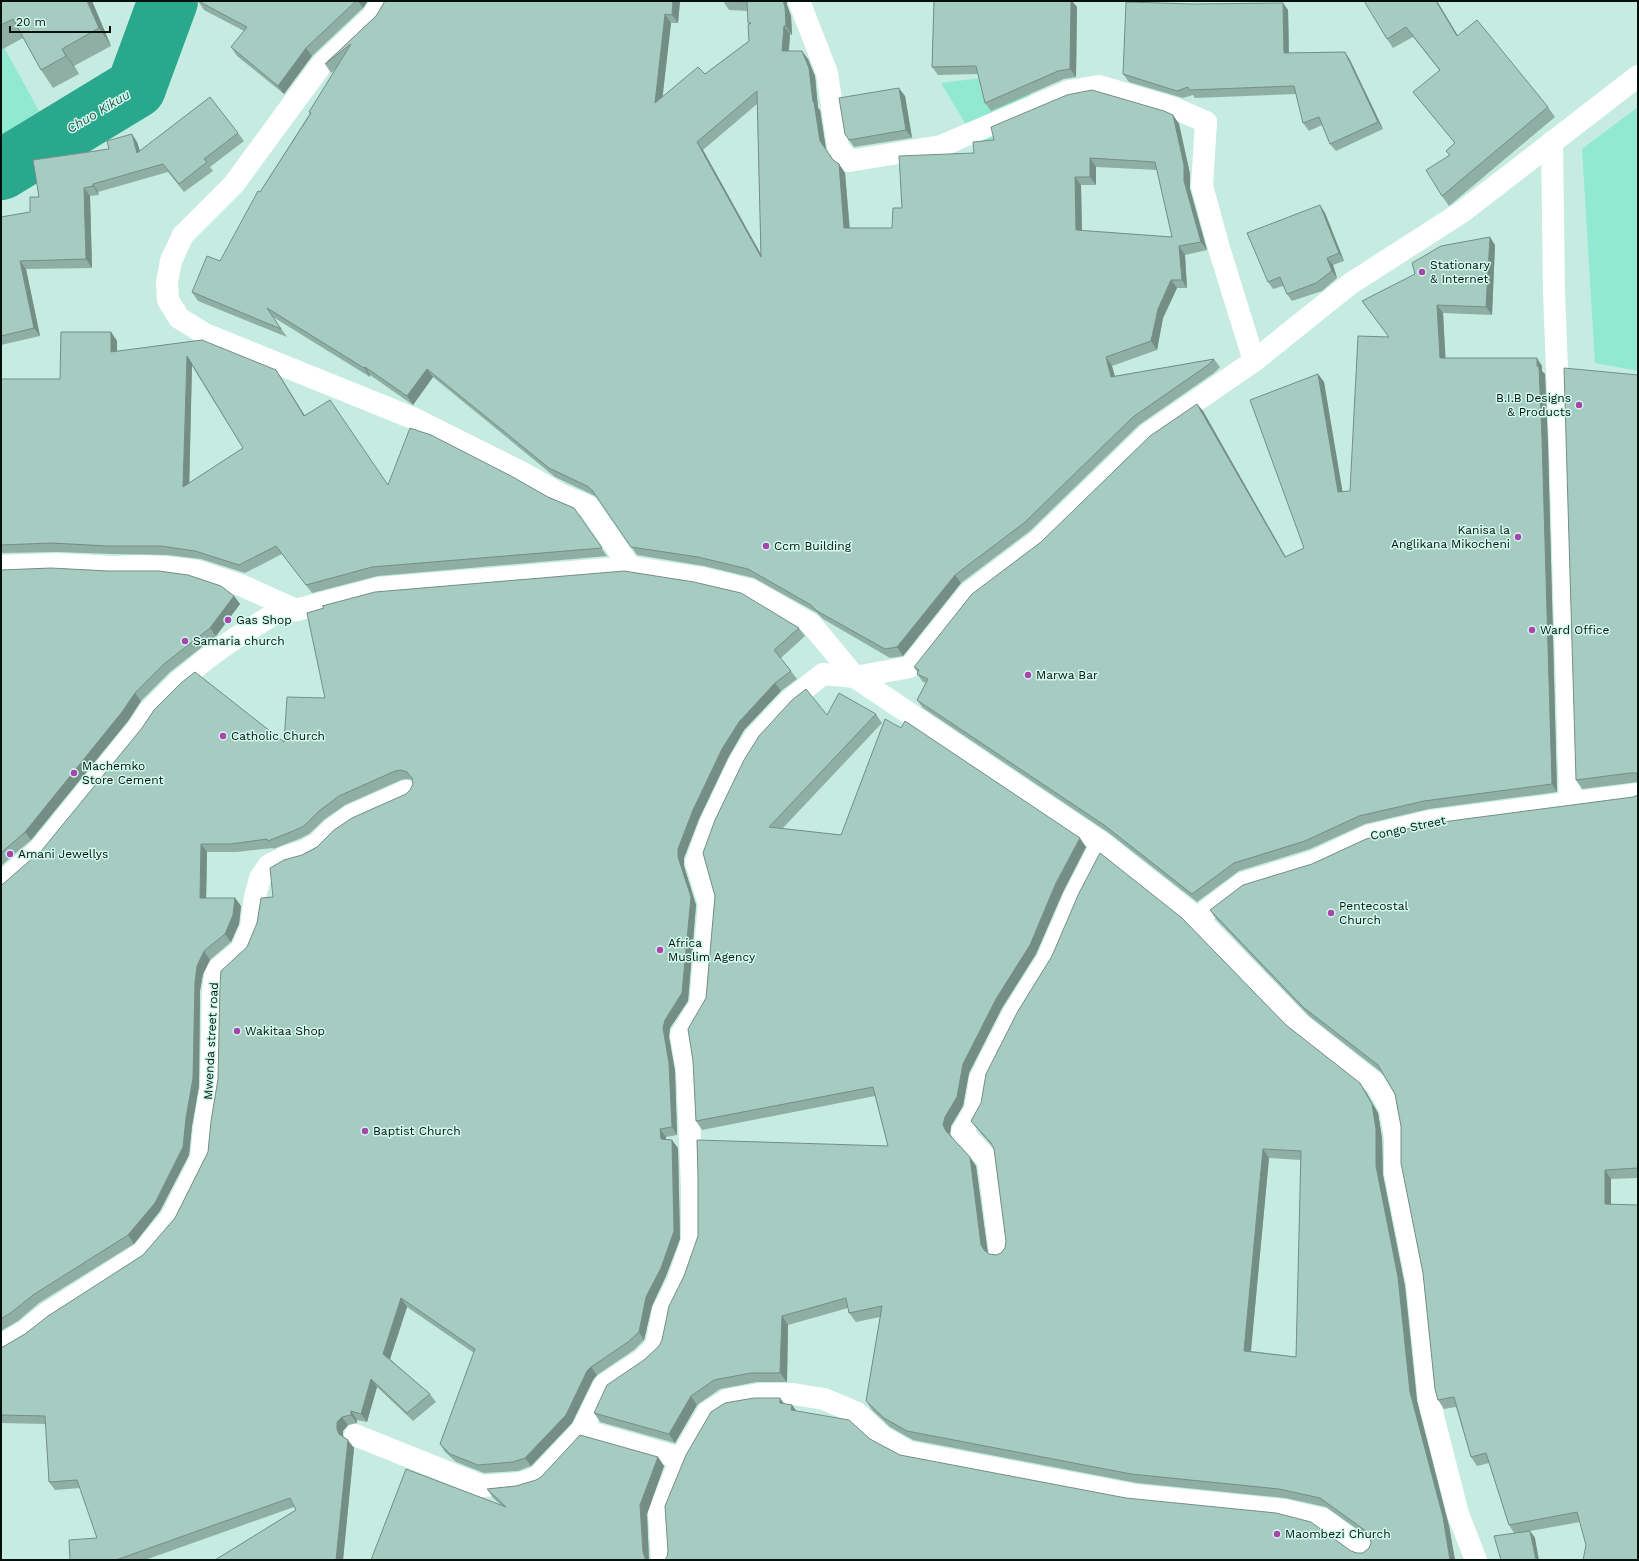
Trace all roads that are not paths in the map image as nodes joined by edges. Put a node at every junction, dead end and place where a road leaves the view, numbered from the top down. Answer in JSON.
{"nodes":[{"id":1,"x":381,"y":1,"type":"edge"},
{"id":2,"x":799,"y":1,"type":"edge"},
{"id":3,"x":1638,"y":76,"type":"edge"},
{"id":4,"x":1552,"y":142,"type":"junction"},
{"id":5,"x":1254,"y":360,"type":"junction"},
{"id":6,"x":1,"y":566,"type":"edge"},
{"id":7,"x":630,"y":567,"type":"junction"},
{"id":8,"x":296,"y":610,"type":"junction"},
{"id":9,"x":855,"y":677,"type":"junction"},
{"id":10,"x":406,"y":791,"type":"dead end"},
{"id":11,"x":1638,"y":794,"type":"edge"},
{"id":12,"x":1570,"y":802,"type":"junction"},
{"id":13,"x":1102,"y":843,"type":"junction"},
{"id":14,"x":1,"y":883,"type":"edge"},
{"id":15,"x":1197,"y":918,"type":"junction"},
{"id":16,"x":1000,"y":1252,"type":"edge"},
{"id":17,"x":1,"y":1345,"type":"edge"},
{"id":18,"x":582,"y":1430,"type":"junction"},
{"id":19,"x":355,"y":1435,"type":"dead end"},
{"id":20,"x":681,"y":1458,"type":"junction"},
{"id":21,"x":1365,"y":1550,"type":"edge"},
{"id":22,"x":662,"y":1560,"type":"edge"},
{"id":23,"x":1476,"y":1560,"type":"edge"}],
"edges":[{"from":1,"to":7,"type":"street"},
{"from":2,"to":5,"type":"street"},
{"from":3,"to":4,"type":"street"},
{"from":4,"to":5,"type":"street"},
{"from":4,"to":12,"type":"street"},
{"from":5,"to":9,"type":"street"},
{"from":6,"to":8,"type":"street"},
{"from":7,"to":8,"type":"street"},
{"from":7,"to":9,"type":"street"},
{"from":8,"to":14,"type":"street"},
{"from":9,"to":13,"type":"street"},
{"from":9,"to":18,"type":"street"},
{"from":10,"to":17,"type":"street","name":"Mwenda street road"},
{"from":11,"to":12,"type":"street","name":"Congo Street"},
{"from":12,"to":15,"type":"street","name":"Congo Street"},
{"from":13,"to":15,"type":"street"},
{"from":13,"to":16,"type":"street"},
{"from":15,"to":23,"type":"street"},
{"from":18,"to":19,"type":"street"},
{"from":18,"to":20,"type":"street"},
{"from":20,"to":21,"type":"street"},
{"from":20,"to":22,"type":"street"}]}
